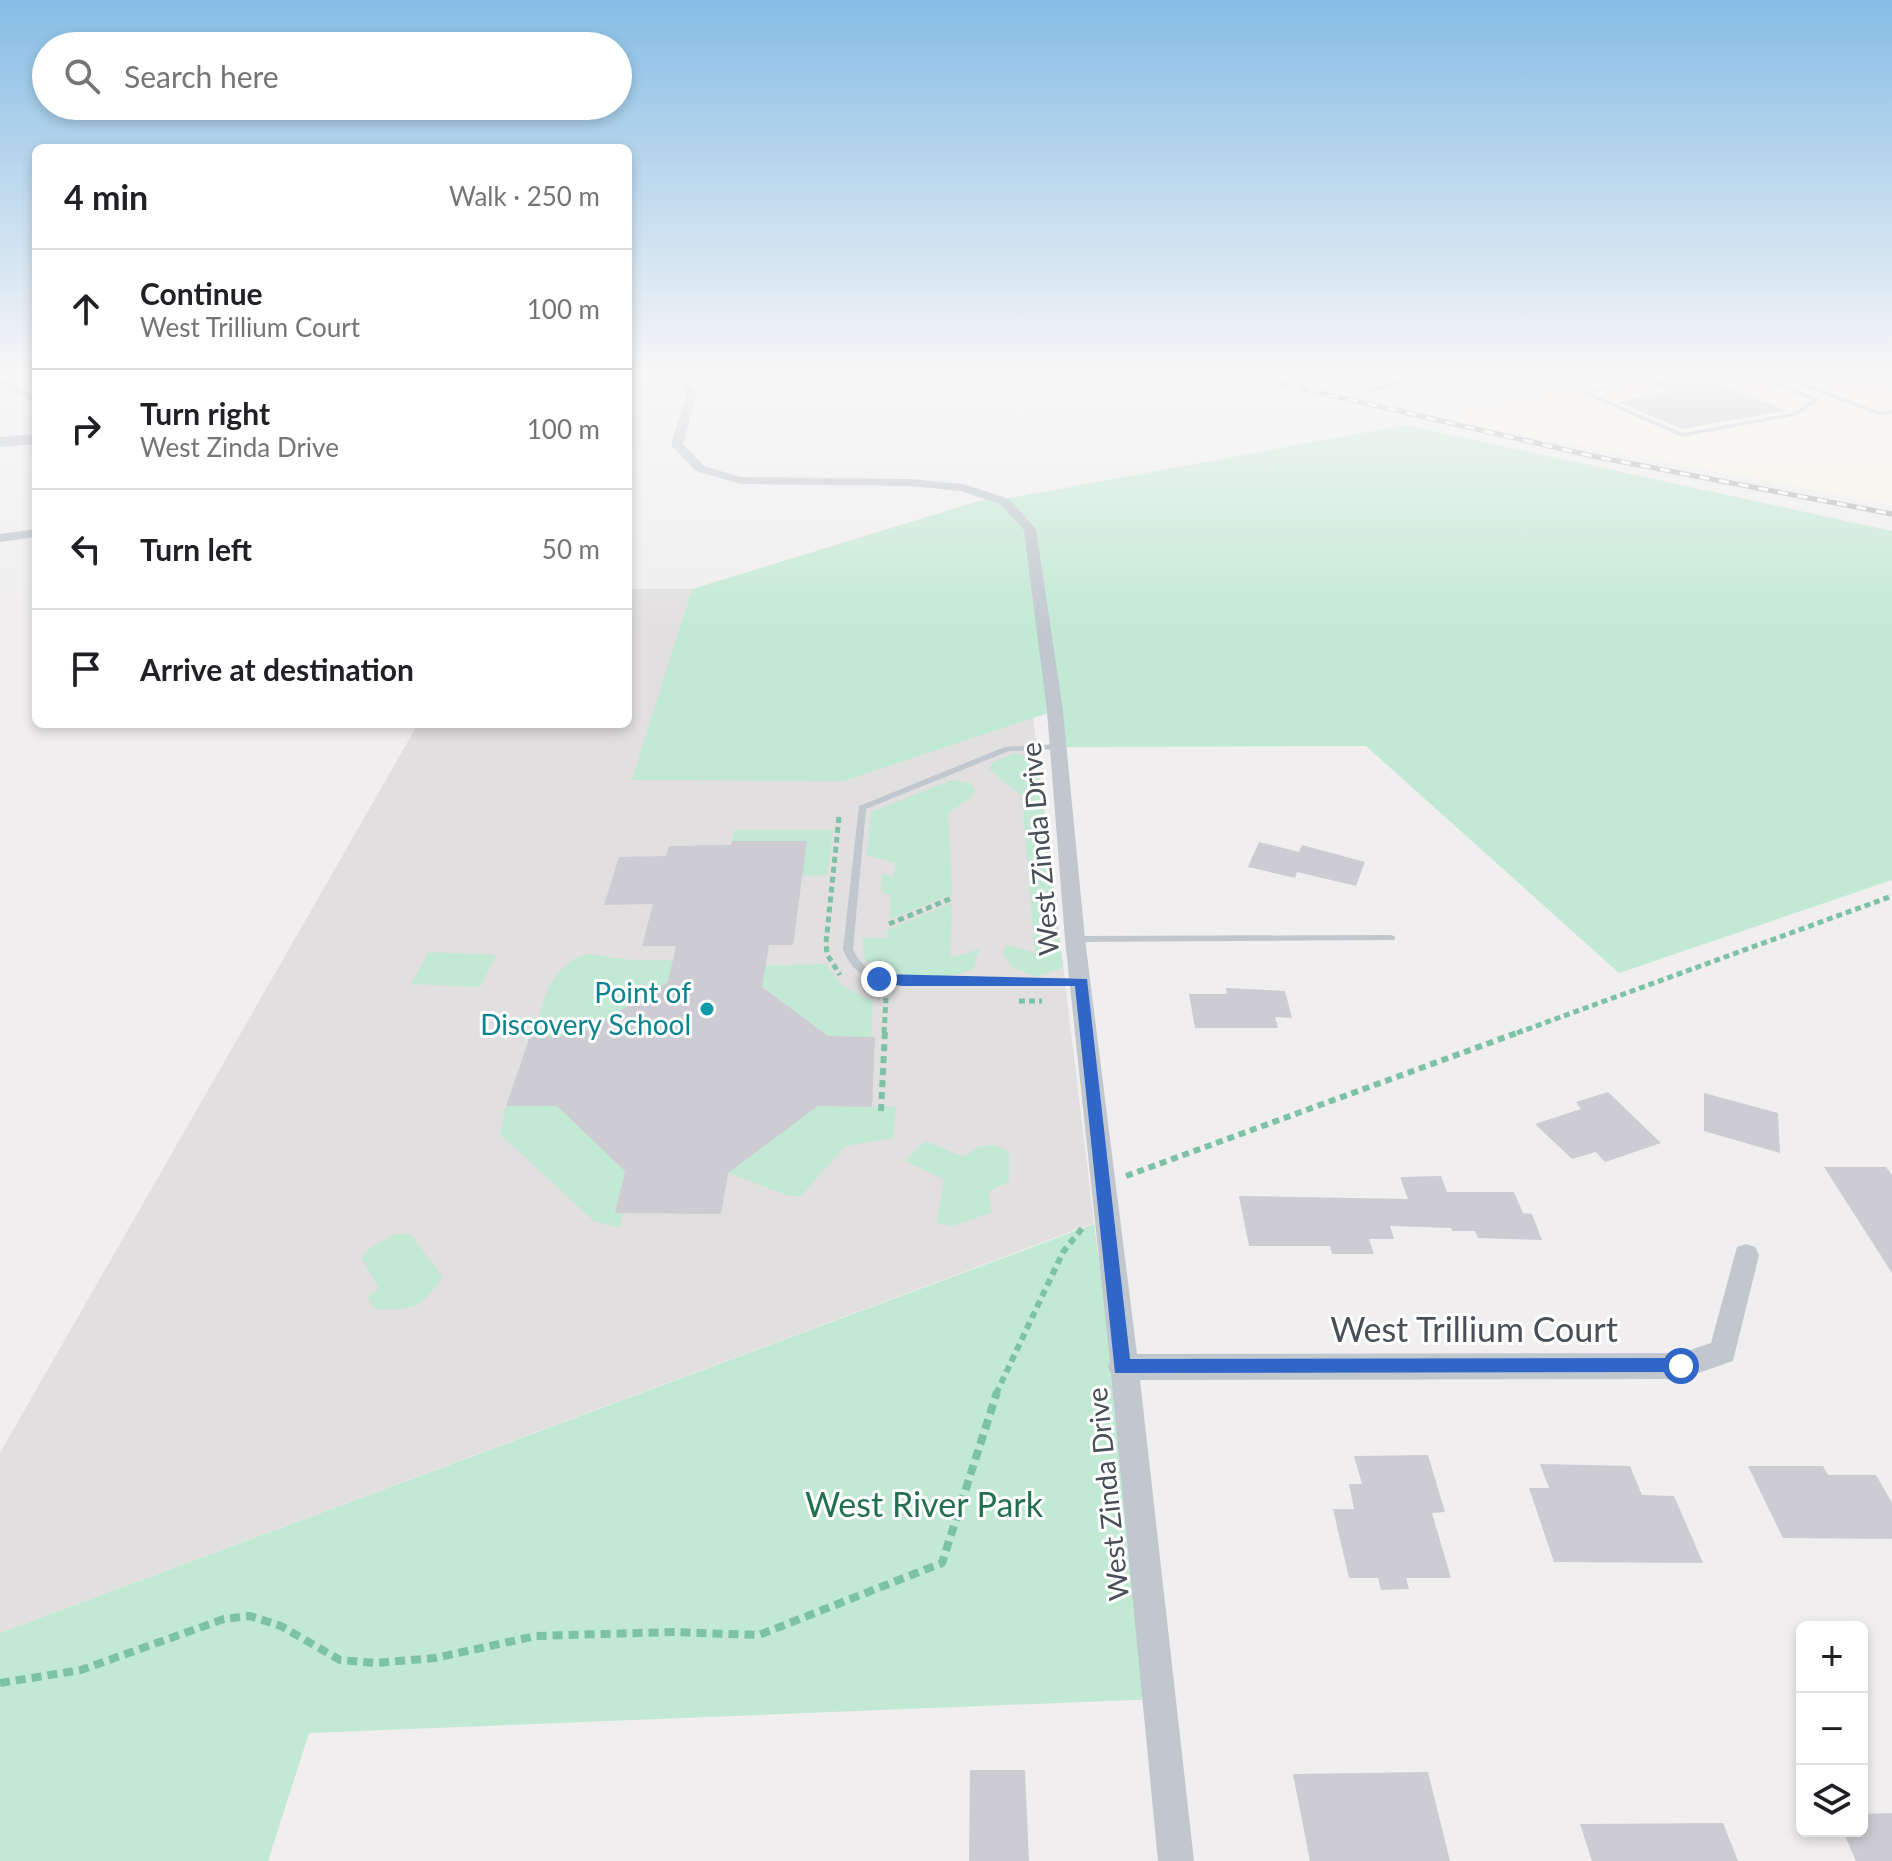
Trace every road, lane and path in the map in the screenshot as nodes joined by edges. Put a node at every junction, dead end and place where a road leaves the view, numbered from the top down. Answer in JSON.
{"nodes":[{"id":1,"x":687,"y":459,"type":"edge"},
{"id":2,"x":32,"y":534,"type":"edge"},
{"id":3,"x":0,"y":538,"type":"edge"},
{"id":4,"x":1059,"y":747,"type":"junction"},
{"id":5,"x":839,"y":817,"type":"dead end"},
{"id":6,"x":1892,"y":896,"type":"edge"},
{"id":7,"x":952,"y":898,"type":"dead end"},
{"id":8,"x":889,"y":924,"type":"dead end"},
{"id":9,"x":1390,"y":938,"type":"dead end"},
{"id":10,"x":1075,"y":939,"type":"junction"},
{"id":11,"x":846,"y":981,"type":"dead end"},
{"id":12,"x":1082,"y":982,"type":"junction"},
{"id":13,"x":901,"y":1001,"type":"dead end"},
{"id":14,"x":1012,"y":1001,"type":"dead end"},
{"id":15,"x":1042,"y":1001,"type":"dead end"},
{"id":16,"x":881,"y":1111,"type":"dead end"},
{"id":17,"x":1124,"y":1177,"type":"dead end"},
{"id":18,"x":1063,"y":1252,"type":"dead end"},
{"id":19,"x":1746,"y":1255,"type":"dead end"},
{"id":20,"x":1122,"y":1367,"type":"junction"},
{"id":21,"x":0,"y":1683,"type":"edge"},
{"id":22,"x":1176,"y":1861,"type":"edge"}],
"edges":[{"from":1,"to":4,"type":"street","name":"West Zinda Drive"},
{"from":2,"to":3,"type":"street"},
{"from":4,"to":10,"type":"street","name":"West Zinda Drive"},
{"from":4,"to":12,"type":"lane"},
{"from":5,"to":11,"type":"path"},
{"from":6,"to":17,"type":"path"},
{"from":7,"to":8,"type":"path"},
{"from":9,"to":10,"type":"lane"},
{"from":10,"to":12,"type":"street","name":"West Zinda Drive"},
{"from":12,"to":20,"type":"street","name":"West Zinda Drive"},
{"from":13,"to":16,"type":"path"},
{"from":14,"to":15,"type":"path"},
{"from":18,"to":21,"type":"path"},
{"from":19,"to":20,"type":"street","name":"West Trillium Court"},
{"from":20,"to":22,"type":"street","name":"West Zinda Drive"}]}
